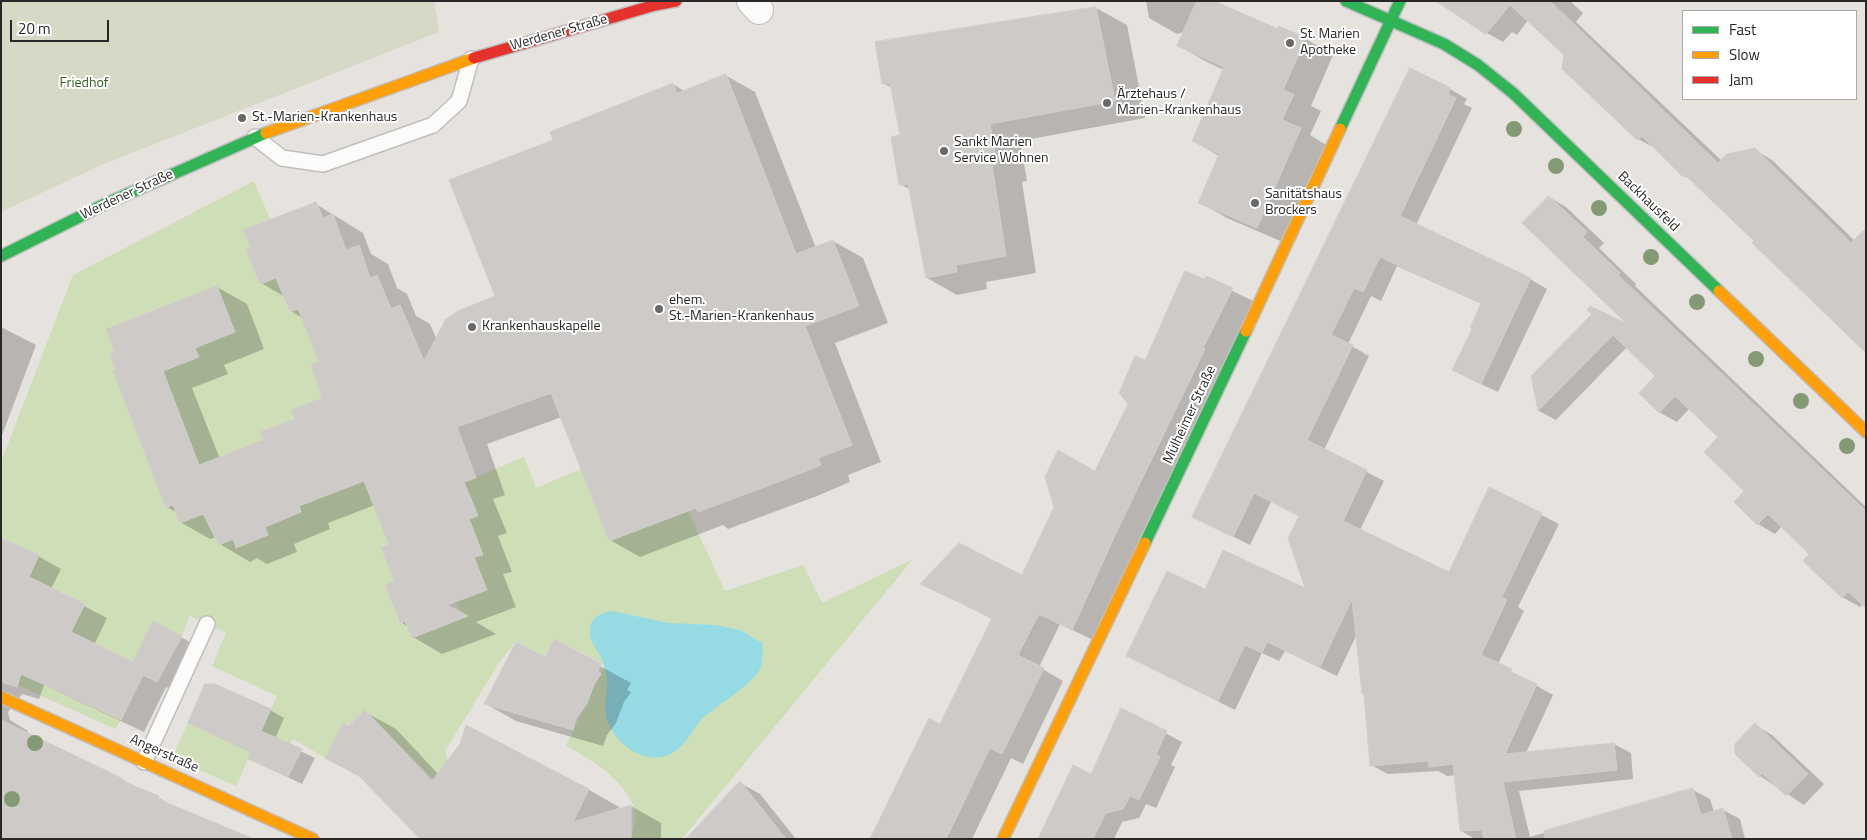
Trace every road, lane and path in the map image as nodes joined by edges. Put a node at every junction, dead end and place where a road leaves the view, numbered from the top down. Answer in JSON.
{"nodes":[{"id":1,"x":676,"y":1,"type":"edge"},
{"id":2,"x":1346,"y":1,"type":"edge"},
{"id":3,"x":1400,"y":1,"type":"edge"},
{"id":4,"x":1390,"y":20,"type":"junction"},
{"id":5,"x":471,"y":59,"type":"junction"},
{"id":6,"x":255,"y":136,"type":"junction"},
{"id":7,"x":1,"y":256,"type":"edge"},
{"id":8,"x":1866,"y":432,"type":"edge"},
{"id":9,"x":207,"y":624,"type":"dead end"},
{"id":10,"x":1,"y":697,"type":"edge"},
{"id":11,"x":144,"y":762,"type":"junction"},
{"id":12,"x":310,"y":837,"type":"edge"},
{"id":13,"x":1004,"y":839,"type":"edge"}],
"edges":[{"from":1,"to":5,"type":"street","name":"Werdener Straße"},
{"from":2,"to":4,"type":"street"},
{"from":3,"to":4,"type":"street","name":"Mülheimer Straße"},
{"from":4,"to":8,"type":"street","name":"Backhausfeld"},
{"from":4,"to":13,"type":"street","name":"Mülheimer Straße"},
{"from":5,"to":6,"type":"street","name":"Werdener Straße"},
{"from":5,"to":6,"type":"lane"},
{"from":6,"to":7,"type":"street","name":"Werdener Straße"},
{"from":9,"to":11,"type":"lane"},
{"from":10,"to":11,"type":"street","name":"Angerstraße"},
{"from":11,"to":12,"type":"street","name":"Angerstraße"}]}
